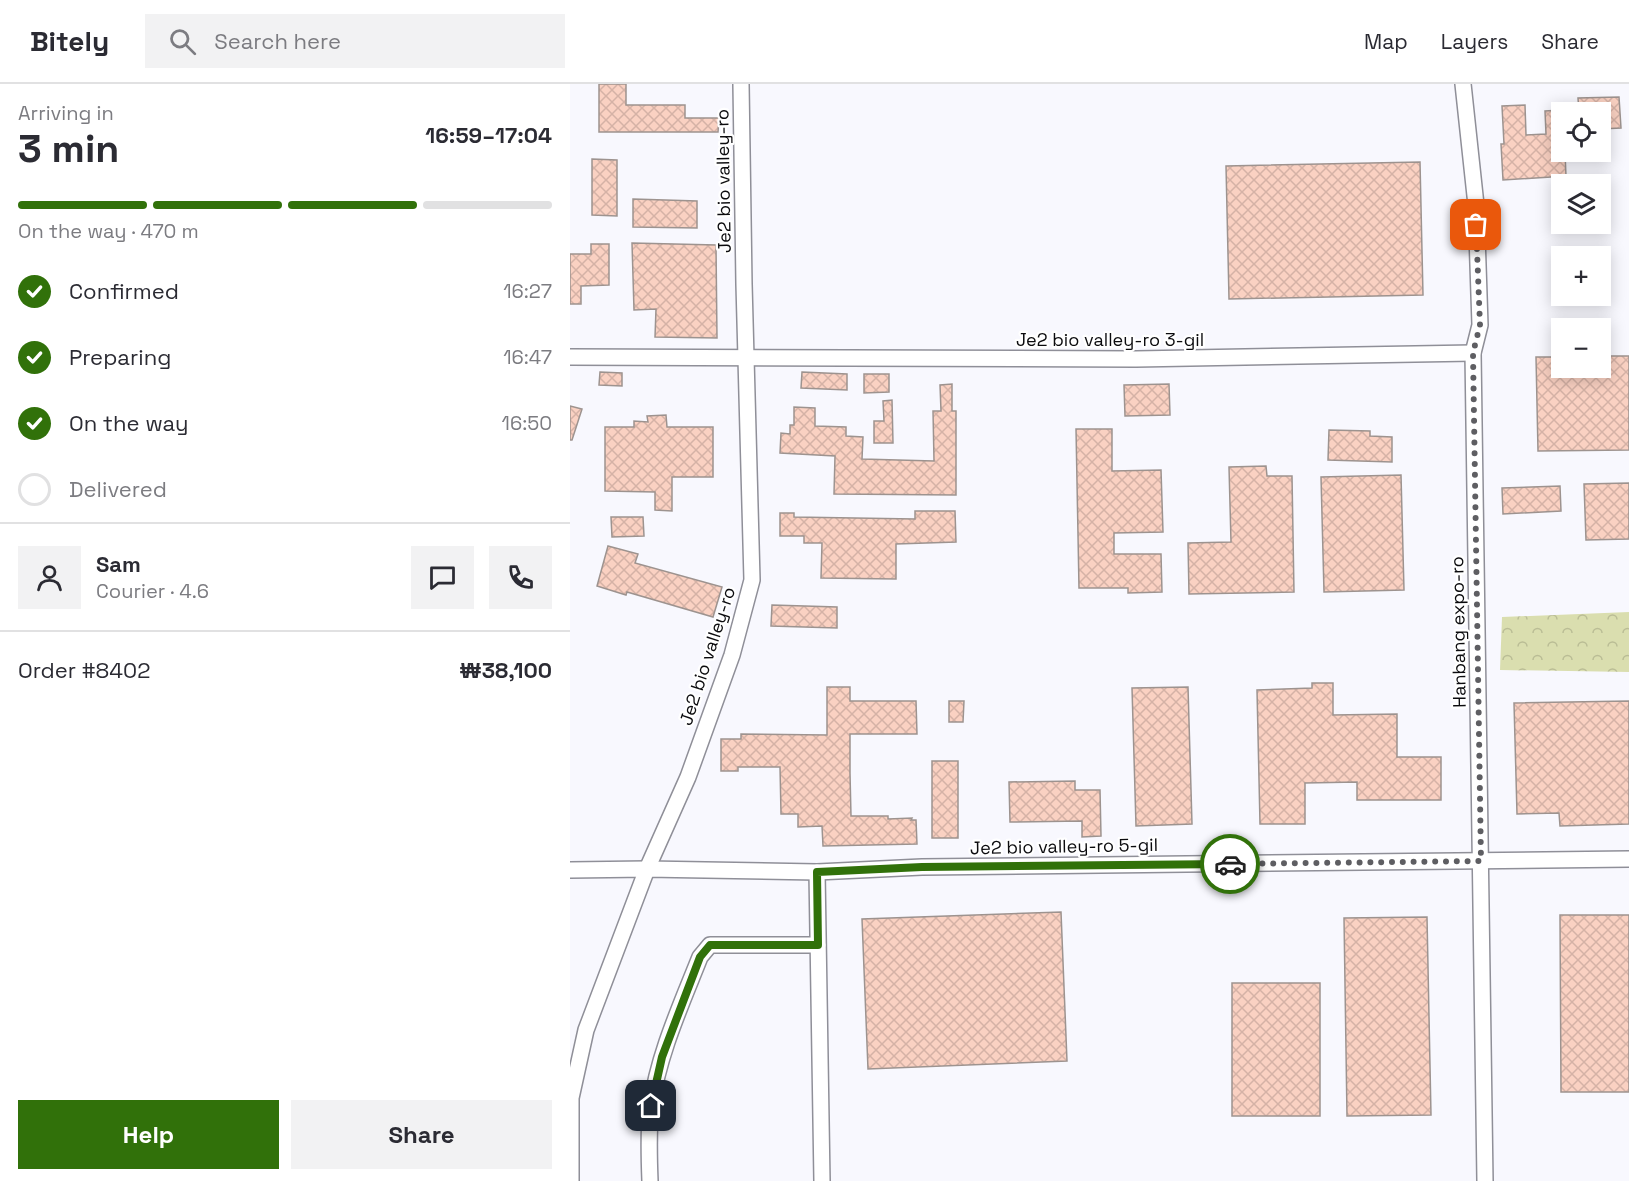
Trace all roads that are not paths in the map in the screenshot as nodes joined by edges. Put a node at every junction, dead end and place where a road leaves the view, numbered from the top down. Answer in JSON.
{"nodes":[{"id":1,"x":741,"y":84,"type":"edge"},
{"id":2,"x":1463,"y":84,"type":"edge"},
{"id":3,"x":1473,"y":353,"type":"junction"},
{"id":4,"x":570,"y":357,"type":"edge"},
{"id":5,"x":747,"y":357,"type":"junction"},
{"id":6,"x":1629,"y":859,"type":"edge"},
{"id":7,"x":1481,"y":861,"type":"junction"},
{"id":8,"x":647,"y":869,"type":"junction"},
{"id":9,"x":570,"y":870,"type":"edge"},
{"id":10,"x":817,"y":872,"type":"junction"},
{"id":11,"x":818,"y":945,"type":"junction"},
{"id":12,"x":571,"y":1181,"type":"edge"},
{"id":13,"x":650,"y":1181,"type":"edge"},
{"id":14,"x":822,"y":1181,"type":"edge"},
{"id":15,"x":1485,"y":1181,"type":"edge"}],
"edges":[{"from":1,"to":5,"type":"street","name":"Je2 bio valley-ro"},
{"from":2,"to":3,"type":"street","name":"Hanbang expo-ro"},
{"from":3,"to":5,"type":"street","name":"Je2 bio valley-ro 3-gil"},
{"from":3,"to":7,"type":"street","name":"Hanbang expo-ro"},
{"from":4,"to":5,"type":"street","name":"Je2 bio valley-ro 3-gil"},
{"from":5,"to":8,"type":"street","name":"Je2 bio valley-ro"},
{"from":6,"to":7,"type":"street","name":"Je2 bio valley-ro 5-gil"},
{"from":7,"to":10,"type":"street","name":"Je2 bio valley-ro 5-gil"},
{"from":7,"to":15,"type":"street","name":"Hanbang expo-ro"},
{"from":8,"to":9,"type":"street","name":"Je2 bio valley-ro 5-gil"},
{"from":8,"to":10,"type":"street","name":"Je2 bio valley-ro 5-gil"},
{"from":8,"to":12,"type":"street","name":"Je2 bio valley-ro"},
{"from":10,"to":11,"type":"street"},
{"from":11,"to":13,"type":"street"},
{"from":11,"to":14,"type":"street"}]}
